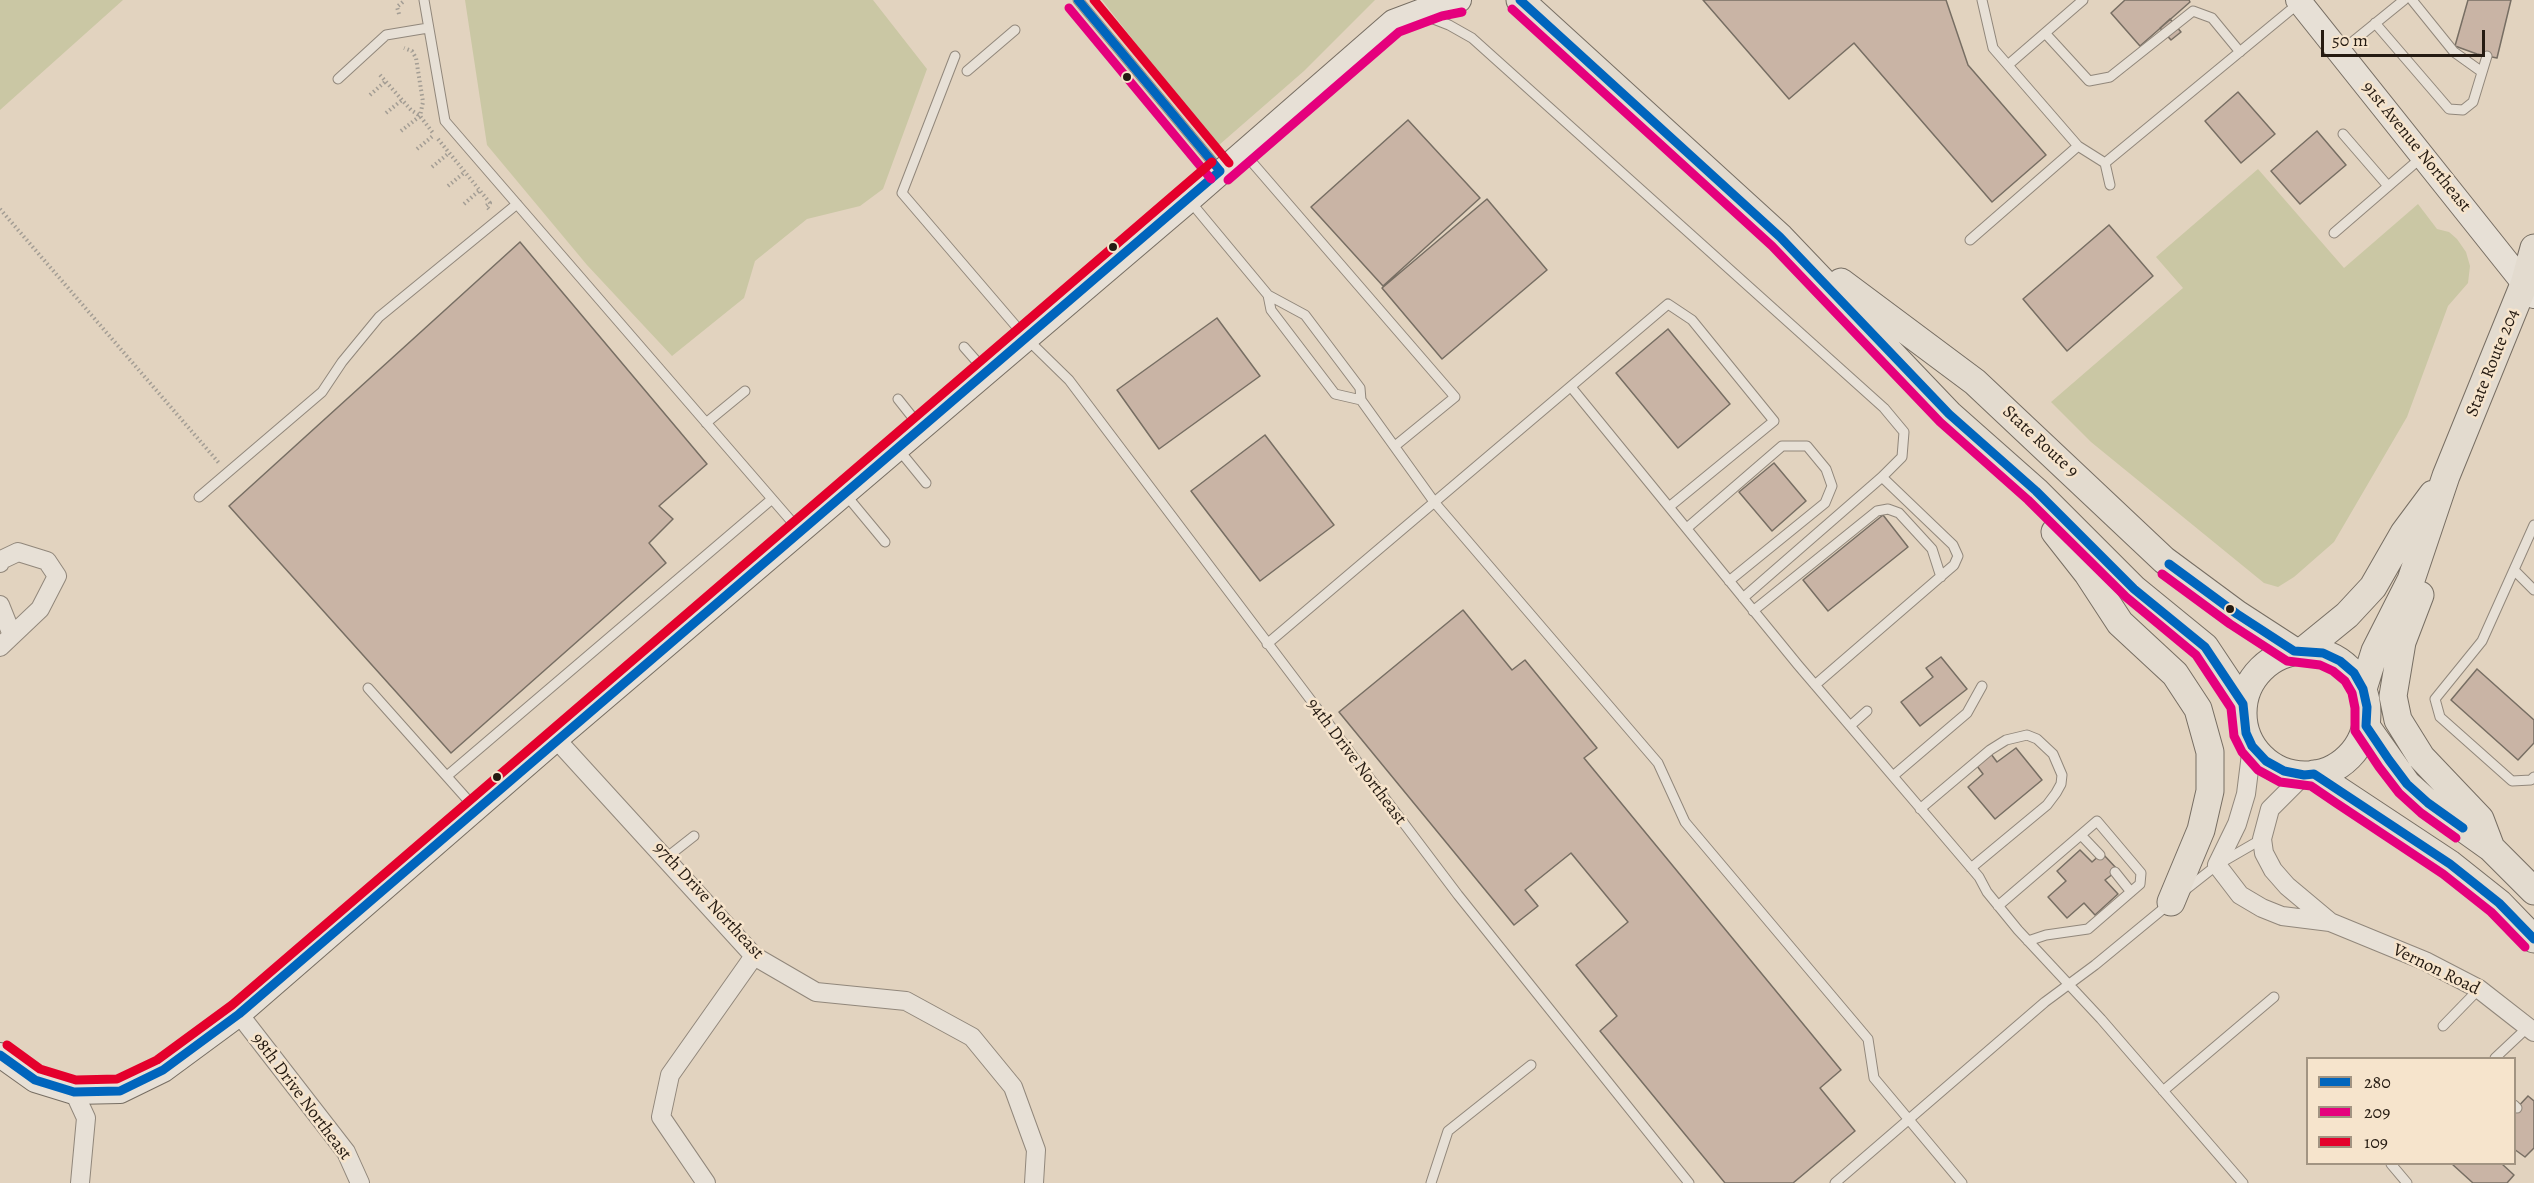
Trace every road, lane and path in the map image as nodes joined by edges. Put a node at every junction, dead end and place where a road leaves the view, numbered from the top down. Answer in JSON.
{"nodes":[{"id":1,"x":405,"y":0,"type":"edge"},
{"id":2,"x":424,"y":0,"type":"edge"},
{"id":3,"x":1078,"y":0,"type":"edge"},
{"id":4,"x":1458,"y":0,"type":"edge"},
{"id":5,"x":1521,"y":0,"type":"edge"},
{"id":6,"x":1982,"y":0,"type":"edge"},
{"id":7,"x":2083,"y":0,"type":"edge"},
{"id":8,"x":2404,"y":0,"type":"edge"},
{"id":9,"x":2412,"y":0,"type":"edge"},
{"id":10,"x":2305,"y":5,"type":"edge"},
{"id":11,"x":1397,"y":11,"type":"edge"},
{"id":12,"x":399,"y":14,"type":"dead end"},
{"id":13,"x":2375,"y":23,"type":"junction"},
{"id":14,"x":428,"y":28,"type":"junction"},
{"id":15,"x":1015,"y":30,"type":"dead end"},
{"id":16,"x":2045,"y":33,"type":"junction"},
{"id":17,"x":404,"y":45,"type":"dead end"},
{"id":18,"x":2240,"y":52,"type":"junction"},
{"id":19,"x":2340,"y":52,"type":"junction"},
{"id":20,"x":955,"y":56,"type":"dead end"},
{"id":21,"x":2487,"y":56,"type":"dead end"},
{"id":22,"x":2008,"y":64,"type":"junction"},
{"id":23,"x":967,"y":71,"type":"dead end"},
{"id":24,"x":2482,"y":72,"type":"junction"},
{"id":25,"x":380,"y":75,"type":"dead end"},
{"id":26,"x":338,"y":79,"type":"dead end"},
{"id":27,"x":386,"y":81,"type":"junction"},
{"id":28,"x":370,"y":95,"type":"dead end"},
{"id":29,"x":402,"y":100,"type":"junction"},
{"id":30,"x":386,"y":113,"type":"dead end"},
{"id":31,"x":420,"y":116,"type":"junction"},
{"id":32,"x":401,"y":131,"type":"dead end"},
{"id":33,"x":2343,"y":134,"type":"dead end"},
{"id":34,"x":434,"y":135,"type":"junction"},
{"id":35,"x":2078,"y":146,"type":"junction"},
{"id":36,"x":417,"y":149,"type":"dead end"},
{"id":37,"x":1243,"y":151,"type":"junction"},
{"id":38,"x":449,"y":153,"type":"junction"},
{"id":39,"x":2424,"y":156,"type":"junction"},
{"id":40,"x":2105,"y":163,"type":"junction"},
{"id":41,"x":432,"y":167,"type":"dead end"},
{"id":42,"x":1220,"y":171,"type":"junction"},
{"id":43,"x":465,"y":172,"type":"junction"},
{"id":44,"x":2110,"y":185,"type":"dead end"},
{"id":45,"x":448,"y":186,"type":"dead end"},
{"id":46,"x":2388,"y":186,"type":"junction"},
{"id":47,"x":480,"y":190,"type":"junction"},
{"id":48,"x":1189,"y":200,"type":"junction"},
{"id":49,"x":464,"y":204,"type":"dead end"},
{"id":50,"x":517,"y":204,"type":"junction"},
{"id":51,"x":0,"y":210,"type":"edge"},
{"id":52,"x":489,"y":210,"type":"dead end"},
{"id":53,"x":2334,"y":233,"type":"dead end"},
{"id":54,"x":1780,"y":237,"type":"junction"},
{"id":55,"x":1970,"y":240,"type":"dead end"},
{"id":56,"x":2534,"y":248,"type":"edge"},
{"id":57,"x":2529,"y":290,"type":"edge"},
{"id":58,"x":1268,"y":295,"type":"junction"},
{"id":59,"x":1027,"y":339,"type":"junction"},
{"id":60,"x":964,"y":346,"type":"dead end"},
{"id":61,"x":986,"y":372,"type":"junction"},
{"id":62,"x":1571,"y":387,"type":"junction"},
{"id":63,"x":745,"y":391,"type":"dead end"},
{"id":64,"x":898,"y":399,"type":"dead end"},
{"id":65,"x":1361,"y":400,"type":"junction"},
{"id":66,"x":706,"y":423,"type":"junction"},
{"id":67,"x":921,"y":428,"type":"junction"},
{"id":68,"x":1395,"y":446,"type":"junction"},
{"id":69,"x":897,"y":448,"type":"junction"},
{"id":70,"x":2007,"y":465,"type":"junction"},
{"id":71,"x":228,"y":474,"type":"junction"},
{"id":72,"x":2446,"y":476,"type":"junction"},
{"id":73,"x":1882,"y":477,"type":"junction"},
{"id":74,"x":926,"y":483,"type":"dead end"},
{"id":75,"x":844,"y":493,"type":"junction"},
{"id":76,"x":199,"y":497,"type":"dead end"},
{"id":77,"x":772,"y":499,"type":"junction"},
{"id":78,"x":1435,"y":503,"type":"junction"},
{"id":79,"x":1669,"y":507,"type":"junction"},
{"id":80,"x":2534,"y":525,"type":"edge"},
{"id":81,"x":1687,"y":528,"type":"junction"},
{"id":82,"x":800,"y":531,"type":"junction"},
{"id":83,"x":885,"y":542,"type":"dead end"},
{"id":84,"x":0,"y":563,"type":"edge"},
{"id":85,"x":2514,"y":570,"type":"junction"},
{"id":86,"x":1941,"y":577,"type":"junction"},
{"id":87,"x":1729,"y":581,"type":"junction"},
{"id":88,"x":2534,"y":590,"type":"edge"},
{"id":89,"x":1743,"y":598,"type":"junction"},
{"id":90,"x":0,"y":605,"type":"edge"},
{"id":91,"x":1753,"y":611,"type":"junction"},
{"id":92,"x":6,"y":641,"type":"edge"},
{"id":93,"x":1267,"y":644,"type":"junction"},
{"id":94,"x":2299,"y":651,"type":"junction"},
{"id":95,"x":1815,"y":685,"type":"junction"},
{"id":96,"x":1982,"y":686,"type":"dead end"},
{"id":97,"x":368,"y":688,"type":"dead end"},
{"id":98,"x":2363,"y":689,"type":"junction"},
{"id":99,"x":2243,"y":704,"type":"junction"},
{"id":100,"x":1867,"y":711,"type":"dead end"},
{"id":101,"x":1850,"y":726,"type":"junction"},
{"id":102,"x":2366,"y":726,"type":"junction"},
{"id":103,"x":556,"y":739,"type":"junction"},
{"id":104,"x":2252,"y":746,"type":"junction"},
{"id":105,"x":2309,"y":775,"type":"junction"},
{"id":106,"x":447,"y":776,"type":"junction"},
{"id":107,"x":1893,"y":776,"type":"junction"},
{"id":108,"x":2534,"y":777,"type":"edge"},
{"id":109,"x":476,"y":809,"type":"junction"},
{"id":110,"x":1920,"y":809,"type":"junction"},
{"id":111,"x":2081,"y":834,"type":"junction"},
{"id":112,"x":694,"y":836,"type":"dead end"},
{"id":113,"x":2262,"y":839,"type":"junction"},
{"id":114,"x":2491,"y":848,"type":"junction"},
{"id":115,"x":2100,"y":855,"type":"dead end"},
{"id":116,"x":666,"y":858,"type":"junction"},
{"id":117,"x":2217,"y":865,"type":"junction"},
{"id":118,"x":1971,"y":868,"type":"junction"},
{"id":119,"x":2115,"y":872,"type":"dead end"},
{"id":120,"x":2534,"y":891,"type":"edge"},
{"id":121,"x":2131,"y":892,"type":"junction"},
{"id":122,"x":2171,"y":902,"type":"junction"},
{"id":123,"x":1998,"y":906,"type":"junction"},
{"id":124,"x":2330,"y":922,"type":"junction"},
{"id":125,"x":2534,"y":939,"type":"edge"},
{"id":126,"x":2028,"y":941,"type":"junction"},
{"id":127,"x":754,"y":956,"type":"junction"},
{"id":128,"x":2068,"y":986,"type":"junction"},
{"id":129,"x":2480,"y":989,"type":"junction"},
{"id":130,"x":2274,"y":997,"type":"dead end"},
{"id":131,"x":239,"y":1014,"type":"junction"},
{"id":132,"x":2444,"y":1026,"type":"dead end"},
{"id":133,"x":2531,"y":1030,"type":"edge"},
{"id":134,"x":0,"y":1055,"type":"edge"},
{"id":135,"x":2497,"y":1057,"type":"edge"},
{"id":136,"x":1531,"y":1065,"type":"dead end"},
{"id":137,"x":2163,"y":1091,"type":"junction"},
{"id":138,"x":74,"y":1092,"type":"junction"},
{"id":139,"x":1907,"y":1119,"type":"junction"},
{"id":140,"x":2392,"y":1165,"type":"edge"},
{"id":141,"x":80,"y":1183,"type":"edge"},
{"id":142,"x":360,"y":1183,"type":"edge"},
{"id":143,"x":706,"y":1183,"type":"edge"},
{"id":144,"x":1034,"y":1183,"type":"edge"},
{"id":145,"x":1431,"y":1183,"type":"edge"},
{"id":146,"x":1689,"y":1183,"type":"edge"},
{"id":147,"x":1835,"y":1183,"type":"edge"},
{"id":148,"x":1962,"y":1183,"type":"edge"},
{"id":149,"x":2243,"y":1183,"type":"edge"},
{"id":150,"x":2407,"y":1183,"type":"edge"}],
"edges":[{"from":1,"to":12,"type":"path"},
{"from":2,"to":14,"type":"lane"},
{"from":3,"to":42,"type":"lane"},
{"from":4,"to":11,"type":"street"},
{"from":5,"to":54,"type":"main road","name":"State Route 9"},
{"from":6,"to":22,"type":"lane"},
{"from":7,"to":16,"type":"lane"},
{"from":8,"to":13,"type":"lane"},
{"from":9,"to":24,"type":"lane"},
{"from":10,"to":18,"type":"lane"},
{"from":10,"to":19,"type":"street","name":"91st Avenue Northeast"},
{"from":11,"to":37,"type":"street"},
{"from":11,"to":73,"type":"lane"},
{"from":13,"to":19,"type":"lane"},
{"from":13,"to":24,"type":"lane"},
{"from":14,"to":26,"type":"lane"},
{"from":14,"to":50,"type":"lane"},
{"from":15,"to":23,"type":"lane"},
{"from":16,"to":18,"type":"lane"},
{"from":16,"to":22,"type":"lane"},
{"from":17,"to":31,"type":"path"},
{"from":18,"to":40,"type":"lane"},
{"from":19,"to":39,"type":"street","name":"91st Avenue Northeast"},
{"from":20,"to":59,"type":"lane","name":"94th Drive Northeast"},
{"from":21,"to":24,"type":"lane"},
{"from":22,"to":35,"type":"lane"},
{"from":25,"to":27,"type":"path"},
{"from":27,"to":28,"type":"path"},
{"from":27,"to":29,"type":"path"},
{"from":29,"to":30,"type":"path"},
{"from":29,"to":31,"type":"path"},
{"from":31,"to":32,"type":"path"},
{"from":31,"to":34,"type":"path"},
{"from":33,"to":46,"type":"lane"},
{"from":34,"to":36,"type":"path"},
{"from":34,"to":38,"type":"path"},
{"from":35,"to":40,"type":"lane"},
{"from":35,"to":55,"type":"lane"},
{"from":37,"to":42,"type":"street"},
{"from":37,"to":68,"type":"lane"},
{"from":38,"to":41,"type":"path"},
{"from":38,"to":43,"type":"path"},
{"from":39,"to":46,"type":"lane"},
{"from":39,"to":57,"type":"street","name":"91st Avenue Northeast"},
{"from":40,"to":44,"type":"lane"},
{"from":42,"to":48,"type":"street"},
{"from":43,"to":45,"type":"path"},
{"from":43,"to":47,"type":"path"},
{"from":46,"to":53,"type":"lane"},
{"from":47,"to":49,"type":"path"},
{"from":47,"to":52,"type":"path"},
{"from":48,"to":58,"type":"lane"},
{"from":48,"to":59,"type":"street"},
{"from":50,"to":66,"type":"lane"},
{"from":50,"to":71,"type":"lane"},
{"from":51,"to":71,"type":"path"},
{"from":54,"to":70,"type":"main road","name":"State Route 9"},
{"from":54,"to":94,"type":"main road","name":"State Route 9"},
{"from":56,"to":57,"type":"main road","name":"State Route 204"},
{"from":57,"to":72,"type":"main road","name":"State Route 204"},
{"from":58,"to":65,"type":"lane"},
{"from":58,"to":65,"type":"lane"},
{"from":59,"to":61,"type":"street"},
{"from":59,"to":93,"type":"lane","name":"94th Drive Northeast"},
{"from":60,"to":61,"type":"lane"},
{"from":61,"to":67,"type":"street"},
{"from":62,"to":78,"type":"lane"},
{"from":62,"to":79,"type":"lane"},
{"from":62,"to":79,"type":"lane"},
{"from":63,"to":66,"type":"lane"},
{"from":64,"to":67,"type":"lane"},
{"from":65,"to":68,"type":"lane"},
{"from":66,"to":77,"type":"lane"},
{"from":67,"to":69,"type":"street"},
{"from":68,"to":78,"type":"lane"},
{"from":69,"to":74,"type":"lane"},
{"from":69,"to":75,"type":"street"},
{"from":70,"to":99,"type":"main road","name":"State Route 9"},
{"from":70,"to":122,"type":"main road"},
{"from":71,"to":76,"type":"lane"},
{"from":72,"to":94,"type":"main road","name":"State Route 204"},
{"from":72,"to":98,"type":"main road","name":"State Route 204"},
{"from":72,"to":114,"type":"main road"},
{"from":73,"to":86,"type":"lane"},
{"from":73,"to":89,"type":"lane"},
{"from":75,"to":82,"type":"street"},
{"from":75,"to":83,"type":"lane"},
{"from":77,"to":82,"type":"lane"},
{"from":77,"to":106,"type":"lane"},
{"from":78,"to":93,"type":"lane"},
{"from":78,"to":139,"type":"lane"},
{"from":79,"to":81,"type":"lane"},
{"from":80,"to":85,"type":"lane"},
{"from":81,"to":87,"type":"lane"},
{"from":81,"to":87,"type":"lane"},
{"from":82,"to":103,"type":"street"},
{"from":84,"to":92,"type":"street"},
{"from":85,"to":88,"type":"lane"},
{"from":85,"to":108,"type":"lane"},
{"from":86,"to":91,"type":"lane"},
{"from":86,"to":95,"type":"lane"},
{"from":87,"to":89,"type":"lane"},
{"from":89,"to":91,"type":"lane"},
{"from":90,"to":92,"type":"street"},
{"from":91,"to":95,"type":"lane"},
{"from":93,"to":146,"type":"lane","name":"94th Drive Northeast"},
{"from":94,"to":98,"type":"main road"},
{"from":94,"to":99,"type":"main road"},
{"from":95,"to":101,"type":"lane"},
{"from":96,"to":107,"type":"lane"},
{"from":97,"to":106,"type":"lane"},
{"from":98,"to":102,"type":"main road"},
{"from":99,"to":104,"type":"main road"},
{"from":100,"to":101,"type":"lane"},
{"from":101,"to":107,"type":"lane"},
{"from":102,"to":105,"type":"main road"},
{"from":102,"to":114,"type":"main road"},
{"from":103,"to":109,"type":"street"},
{"from":103,"to":116,"type":"street","name":"97th Drive Northeast"},
{"from":104,"to":105,"type":"main road"},
{"from":104,"to":117,"type":"street"},
{"from":105,"to":113,"type":"street"},
{"from":105,"to":125,"type":"main road"},
{"from":106,"to":109,"type":"lane"},
{"from":107,"to":110,"type":"lane"},
{"from":109,"to":131,"type":"street"},
{"from":110,"to":118,"type":"lane"},
{"from":110,"to":118,"type":"lane"},
{"from":111,"to":115,"type":"lane"},
{"from":111,"to":121,"type":"lane"},
{"from":111,"to":123,"type":"lane"},
{"from":112,"to":116,"type":"lane"},
{"from":113,"to":117,"type":"lane"},
{"from":113,"to":124,"type":"street","name":"Vernon Road"},
{"from":114,"to":120,"type":"main road"},
{"from":116,"to":127,"type":"street","name":"97th Drive Northeast"},
{"from":117,"to":122,"type":"lane"},
{"from":117,"to":124,"type":"street","name":"Vernon Road"},
{"from":118,"to":123,"type":"lane"},
{"from":119,"to":121,"type":"lane"},
{"from":121,"to":126,"type":"lane"},
{"from":122,"to":128,"type":"lane"},
{"from":123,"to":126,"type":"lane"},
{"from":124,"to":129,"type":"street","name":"Vernon Road"},
{"from":126,"to":128,"type":"lane"},
{"from":127,"to":143,"type":"street"},
{"from":127,"to":144,"type":"street","name":"97th Drive Northeast"},
{"from":128,"to":137,"type":"lane"},
{"from":128,"to":139,"type":"lane"},
{"from":129,"to":132,"type":"lane"},
{"from":129,"to":133,"type":"street","name":"Vernon Road"},
{"from":130,"to":137,"type":"lane"},
{"from":131,"to":138,"type":"street"},
{"from":131,"to":142,"type":"street","name":"98th Drive Northeast"},
{"from":133,"to":135,"type":"lane"},
{"from":134,"to":138,"type":"street"},
{"from":136,"to":145,"type":"lane"},
{"from":137,"to":149,"type":"lane"},
{"from":138,"to":141,"type":"street"},
{"from":139,"to":147,"type":"lane"},
{"from":139,"to":148,"type":"lane"},
{"from":140,"to":150,"type":"lane"}]}
